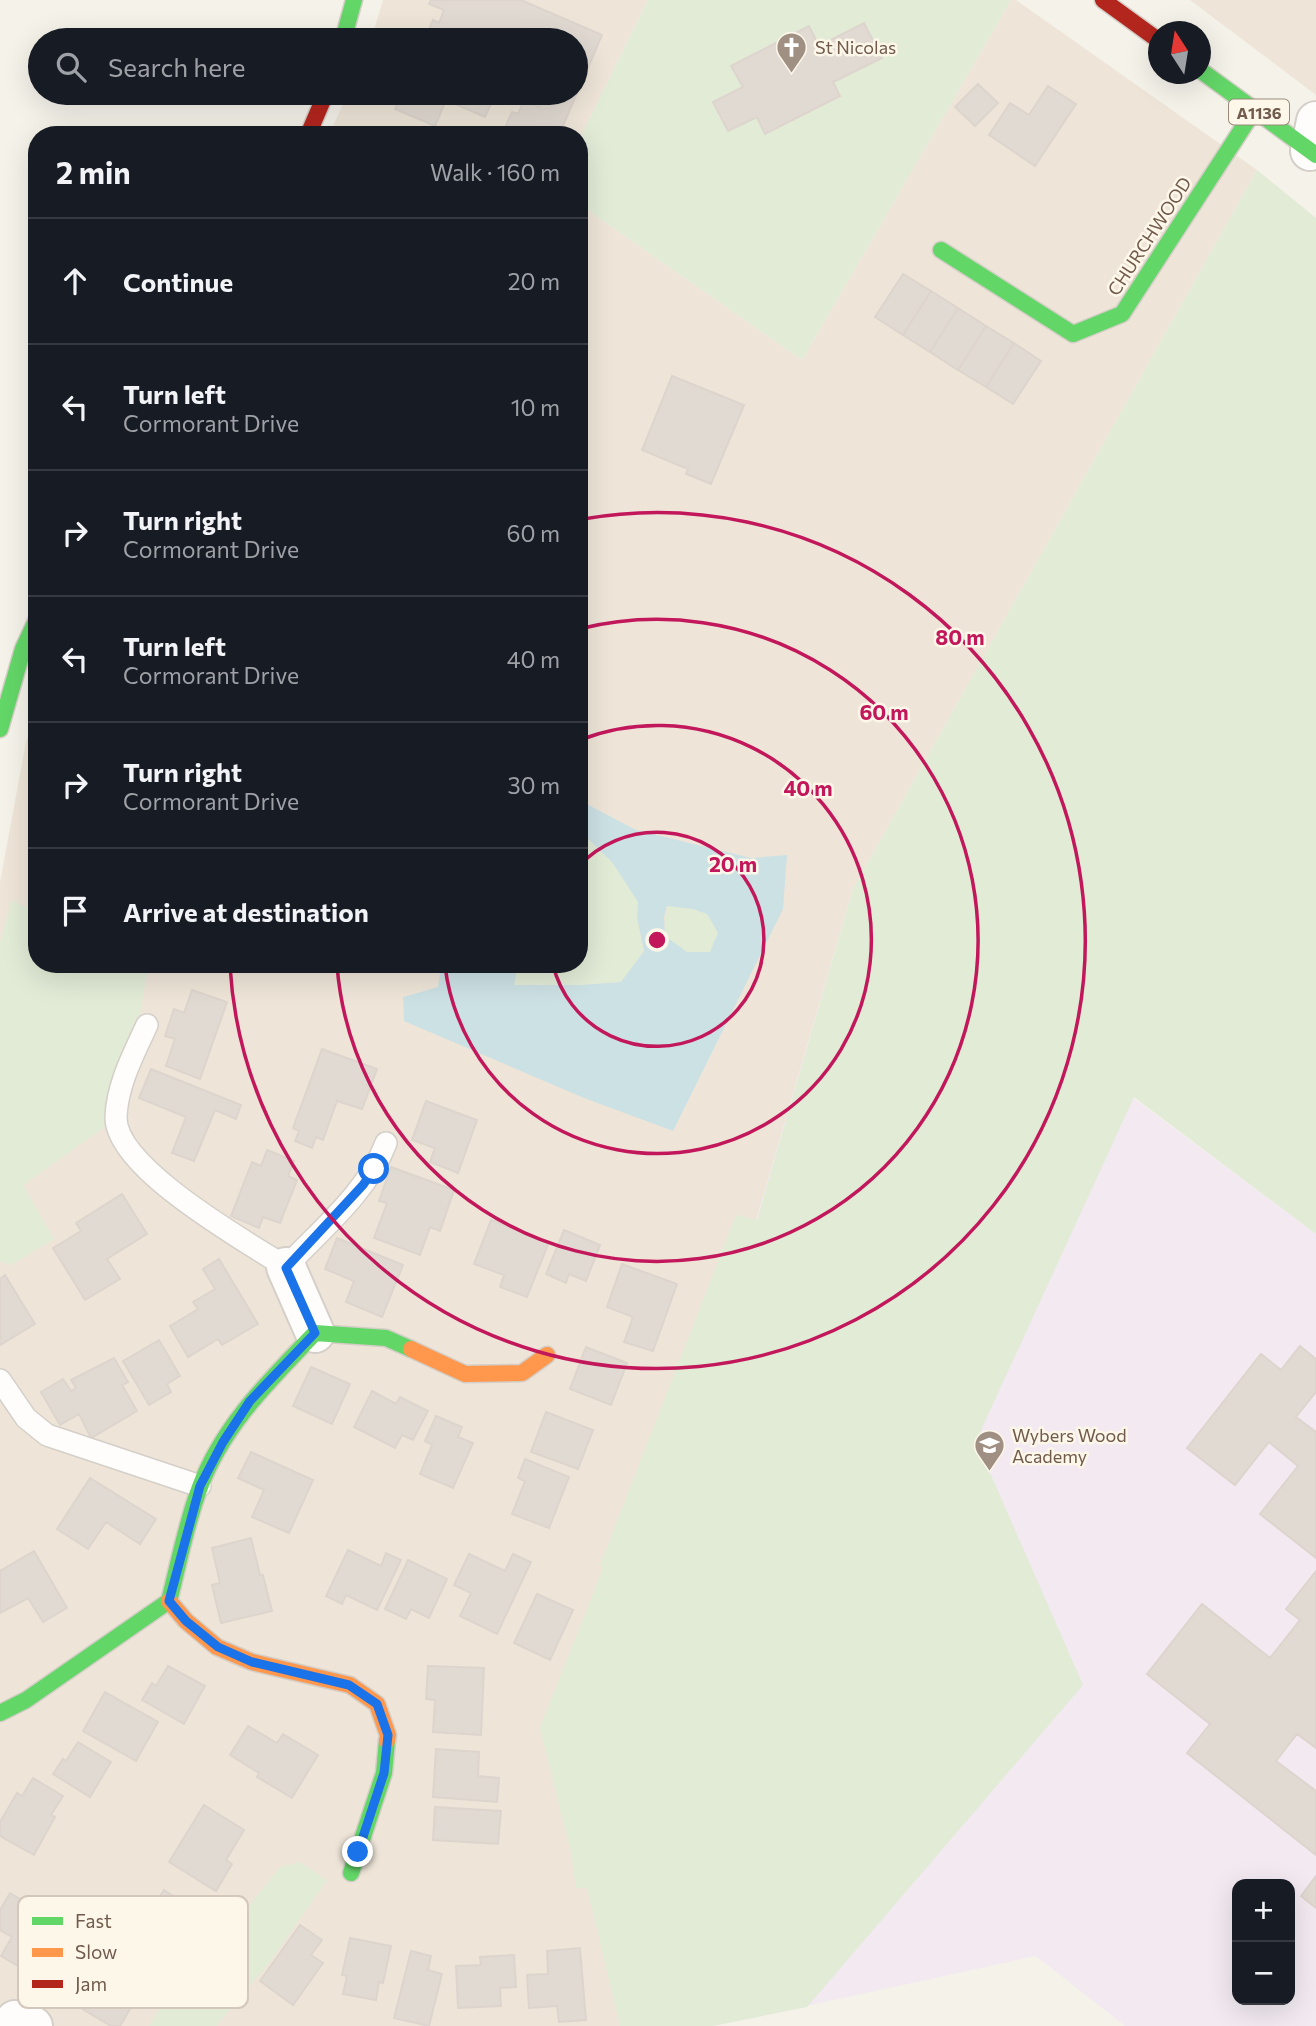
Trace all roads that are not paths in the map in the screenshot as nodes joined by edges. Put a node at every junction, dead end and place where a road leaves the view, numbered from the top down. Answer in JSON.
{"nodes":[{"id":1,"x":354,"y":0,"type":"edge"},
{"id":2,"x":1103,"y":0,"type":"edge"},
{"id":3,"x":346,"y":28,"type":"edge"},
{"id":4,"x":1148,"y":33,"type":"edge"},
{"id":5,"x":1211,"y":78,"type":"edge"},
{"id":6,"x":321,"y":105,"type":"edge"},
{"id":7,"x":1255,"y":109,"type":"junction"},
{"id":8,"x":312,"y":126,"type":"edge"},
{"id":9,"x":1314,"y":143,"type":"edge"},
{"id":10,"x":941,"y":250,"type":"dead end"},
{"id":11,"x":28,"y":638,"type":"edge"},
{"id":12,"x":0,"y":729,"type":"edge"},
{"id":13,"x":146,"y":1025,"type":"dead end"},
{"id":14,"x":386,"y":1143,"type":"dead end"},
{"id":15,"x":286,"y":1268,"type":"junction"},
{"id":16,"x":315,"y":1333,"type":"junction"},
{"id":17,"x":547,"y":1354,"type":"dead end"},
{"id":18,"x":0,"y":1380,"type":"edge"},
{"id":19,"x":200,"y":1486,"type":"junction"},
{"id":20,"x":169,"y":1601,"type":"junction"},
{"id":21,"x":0,"y":1713,"type":"edge"},
{"id":22,"x":351,"y":1873,"type":"dead end"}],
"edges":[{"from":1,"to":3,"type":"street"},
{"from":2,"to":4,"type":"street"},
{"from":5,"to":7,"type":"street","number":"A1136"},
{"from":6,"to":8,"type":"street"},
{"from":7,"to":9,"type":"street","number":"A1136"},
{"from":7,"to":10,"type":"street","name":"CHURCHWOOD"},
{"from":11,"to":12,"type":"street"},
{"from":13,"to":15,"type":"lane"},
{"from":14,"to":15,"type":"lane"},
{"from":15,"to":16,"type":"street"},
{"from":16,"to":17,"type":"street"},
{"from":16,"to":19,"type":"street"},
{"from":18,"to":19,"type":"lane"},
{"from":19,"to":20,"type":"street"},
{"from":20,"to":21,"type":"street"},
{"from":20,"to":22,"type":"street"}]}
